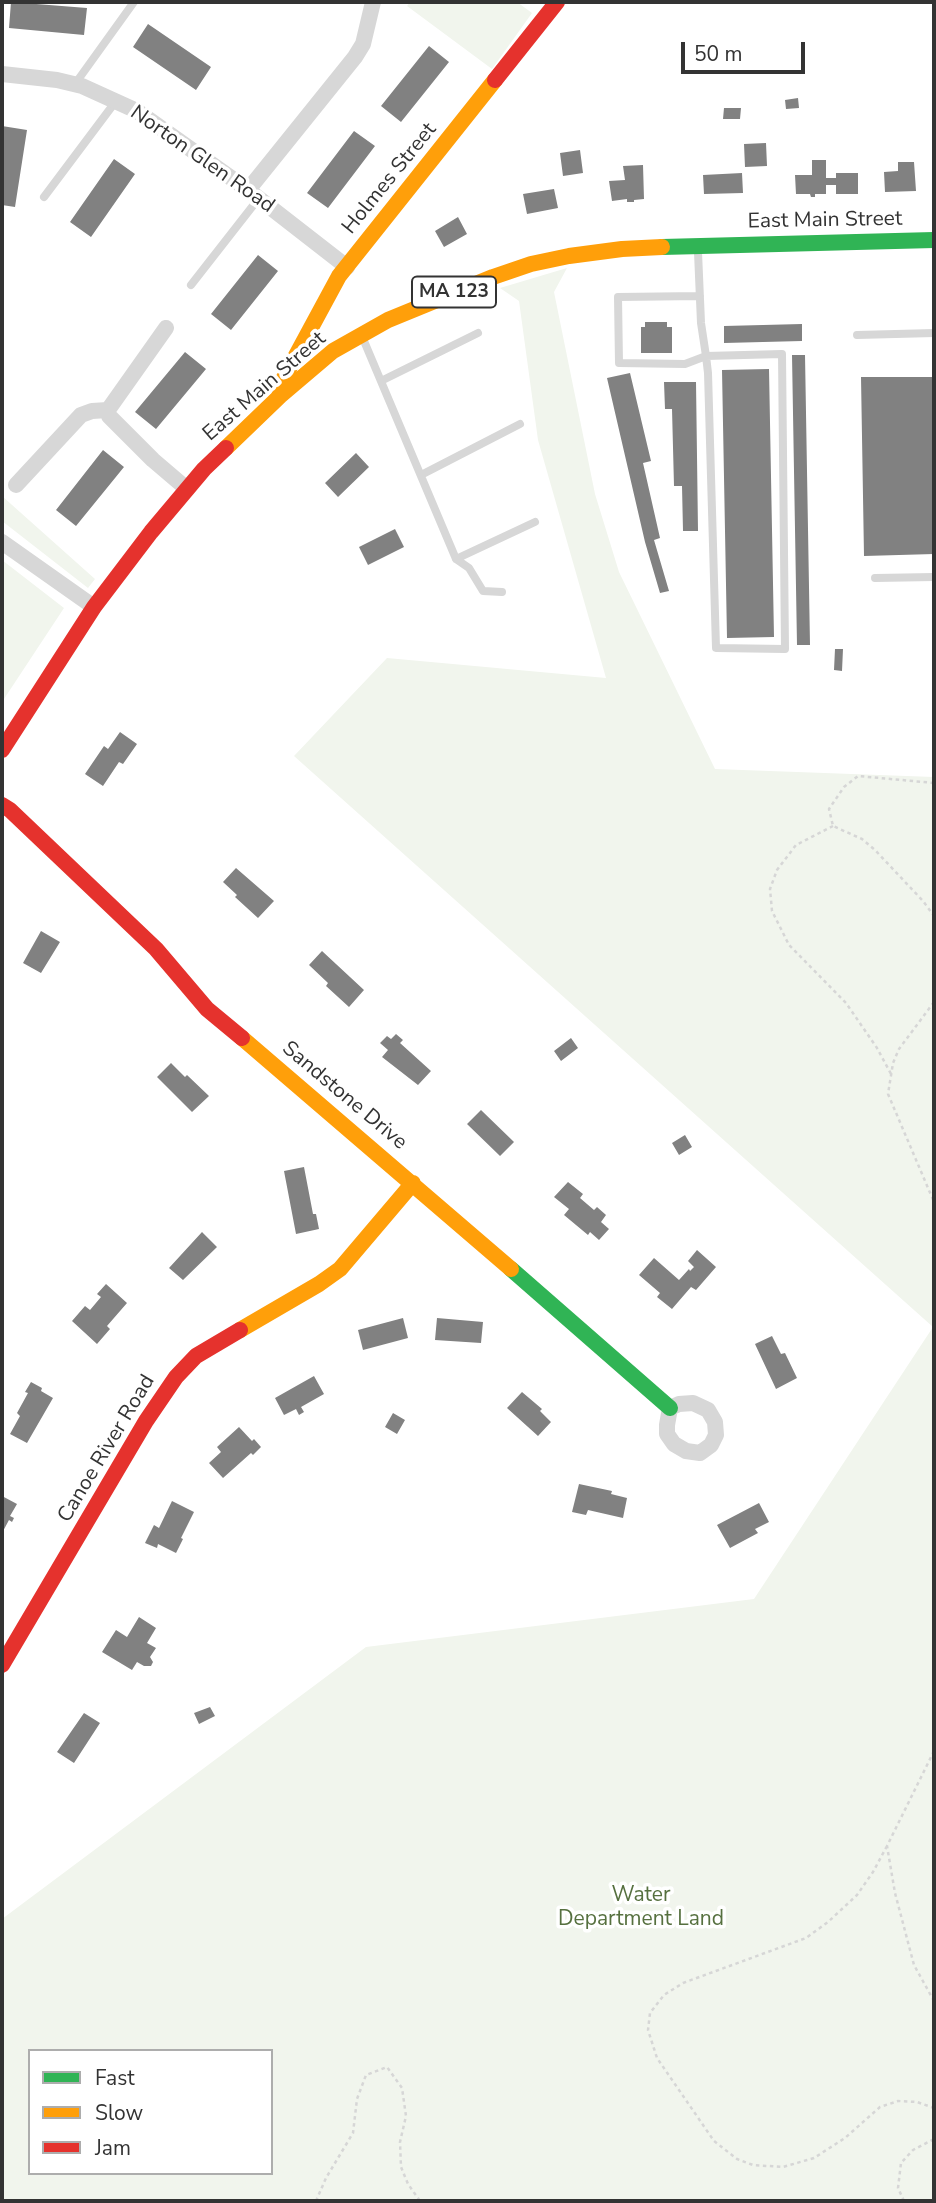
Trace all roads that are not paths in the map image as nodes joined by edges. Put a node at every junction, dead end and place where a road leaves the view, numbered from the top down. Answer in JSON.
{"nodes":[{"id":1,"x":134,"y":2,"type":"edge"},
{"id":2,"x":373,"y":2,"type":"edge"},
{"id":3,"x":557,"y":2,"type":"edge"},
{"id":4,"x":2,"y":74,"type":"edge"},
{"id":5,"x":75,"y":84,"type":"junction"},
{"id":6,"x":116,"y":101,"type":"junction"},
{"id":7,"x":253,"y":194,"type":"junction"},
{"id":8,"x":44,"y":197,"type":"dead end"},
{"id":9,"x":934,"y":240,"type":"edge"},
{"id":10,"x":697,"y":246,"type":"junction"},
{"id":11,"x":347,"y":267,"type":"junction"},
{"id":12,"x":191,"y":285,"type":"dead end"},
{"id":13,"x":699,"y":296,"type":"junction"},
{"id":14,"x":166,"y":328,"type":"dead end"},
{"id":15,"x":478,"y":333,"type":"dead end"},
{"id":16,"x":934,"y":333,"type":"edge"},
{"id":17,"x":362,"y":335,"type":"junction"},
{"id":18,"x":857,"y":335,"type":"dead end"},
{"id":19,"x":706,"y":356,"type":"junction"},
{"id":20,"x":381,"y":381,"type":"junction"},
{"id":21,"x":280,"y":396,"type":"junction"},
{"id":22,"x":108,"y":410,"type":"junction"},
{"id":23,"x":520,"y":424,"type":"dead end"},
{"id":24,"x":421,"y":475,"type":"junction"},
{"id":25,"x":16,"y":485,"type":"dead end"},
{"id":26,"x":187,"y":489,"type":"junction"},
{"id":27,"x":535,"y":522,"type":"dead end"},
{"id":28,"x":2,"y":542,"type":"edge"},
{"id":29,"x":456,"y":559,"type":"junction"},
{"id":30,"x":934,"y":577,"type":"edge"},
{"id":31,"x":875,"y":578,"type":"dead end"},
{"id":32,"x":502,"y":592,"type":"dead end"},
{"id":33,"x":94,"y":607,"type":"junction"},
{"id":34,"x":2,"y":750,"type":"edge"},
{"id":35,"x":2,"y":805,"type":"edge"},
{"id":36,"x":413,"y":1183,"type":"junction"},
{"id":37,"x":670,"y":1408,"type":"dead end"},
{"id":38,"x":2,"y":1665,"type":"edge"}],
"edges":[{"from":1,"to":5,"type":"lane"},
{"from":2,"to":7,"type":"street"},
{"from":3,"to":11,"type":"main road","name":"Holmes Street"},
{"from":4,"to":5,"type":"street","name":"Norton Glen Road"},
{"from":5,"to":6,"type":"street","name":"Norton Glen Road"},
{"from":6,"to":7,"type":"street","name":"Norton Glen Road"},
{"from":6,"to":8,"type":"lane"},
{"from":7,"to":11,"type":"street","name":"Norton Glen Road"},
{"from":7,"to":12,"type":"lane"},
{"from":9,"to":10,"type":"main road","name":"East Main Street","number":"MA 123"},
{"from":10,"to":13,"type":"lane"},
{"from":10,"to":17,"type":"main road","name":"East Main Street","number":"MA 123"},
{"from":11,"to":21,"type":"main road","name":"Holmes Street"},
{"from":13,"to":19,"type":"lane"},
{"from":13,"to":19,"type":"lane"},
{"from":14,"to":22,"type":"street"},
{"from":15,"to":20,"type":"lane"},
{"from":16,"to":18,"type":"lane"},
{"from":17,"to":20,"type":"lane"},
{"from":17,"to":21,"type":"main road","name":"East Main Street","number":"MA 123"},
{"from":19,"to":19,"type":"lane"},
{"from":20,"to":24,"type":"lane"},
{"from":21,"to":26,"type":"main road","name":"East Main Street","number":"MA 123"},
{"from":22,"to":25,"type":"street"},
{"from":22,"to":26,"type":"street"},
{"from":23,"to":24,"type":"lane"},
{"from":24,"to":29,"type":"lane"},
{"from":26,"to":33,"type":"main road","name":"East Main Street","number":"MA 123"},
{"from":27,"to":29,"type":"lane"},
{"from":28,"to":33,"type":"street"},
{"from":29,"to":32,"type":"lane"},
{"from":30,"to":31,"type":"lane"},
{"from":33,"to":34,"type":"main road","number":"MA 123"},
{"from":35,"to":36,"type":"main road","name":"Sandstone Drive"},
{"from":36,"to":37,"type":"main road","name":"Sandstone Drive"},
{"from":36,"to":38,"type":"main road","name":"Canoe River Road"}]}
